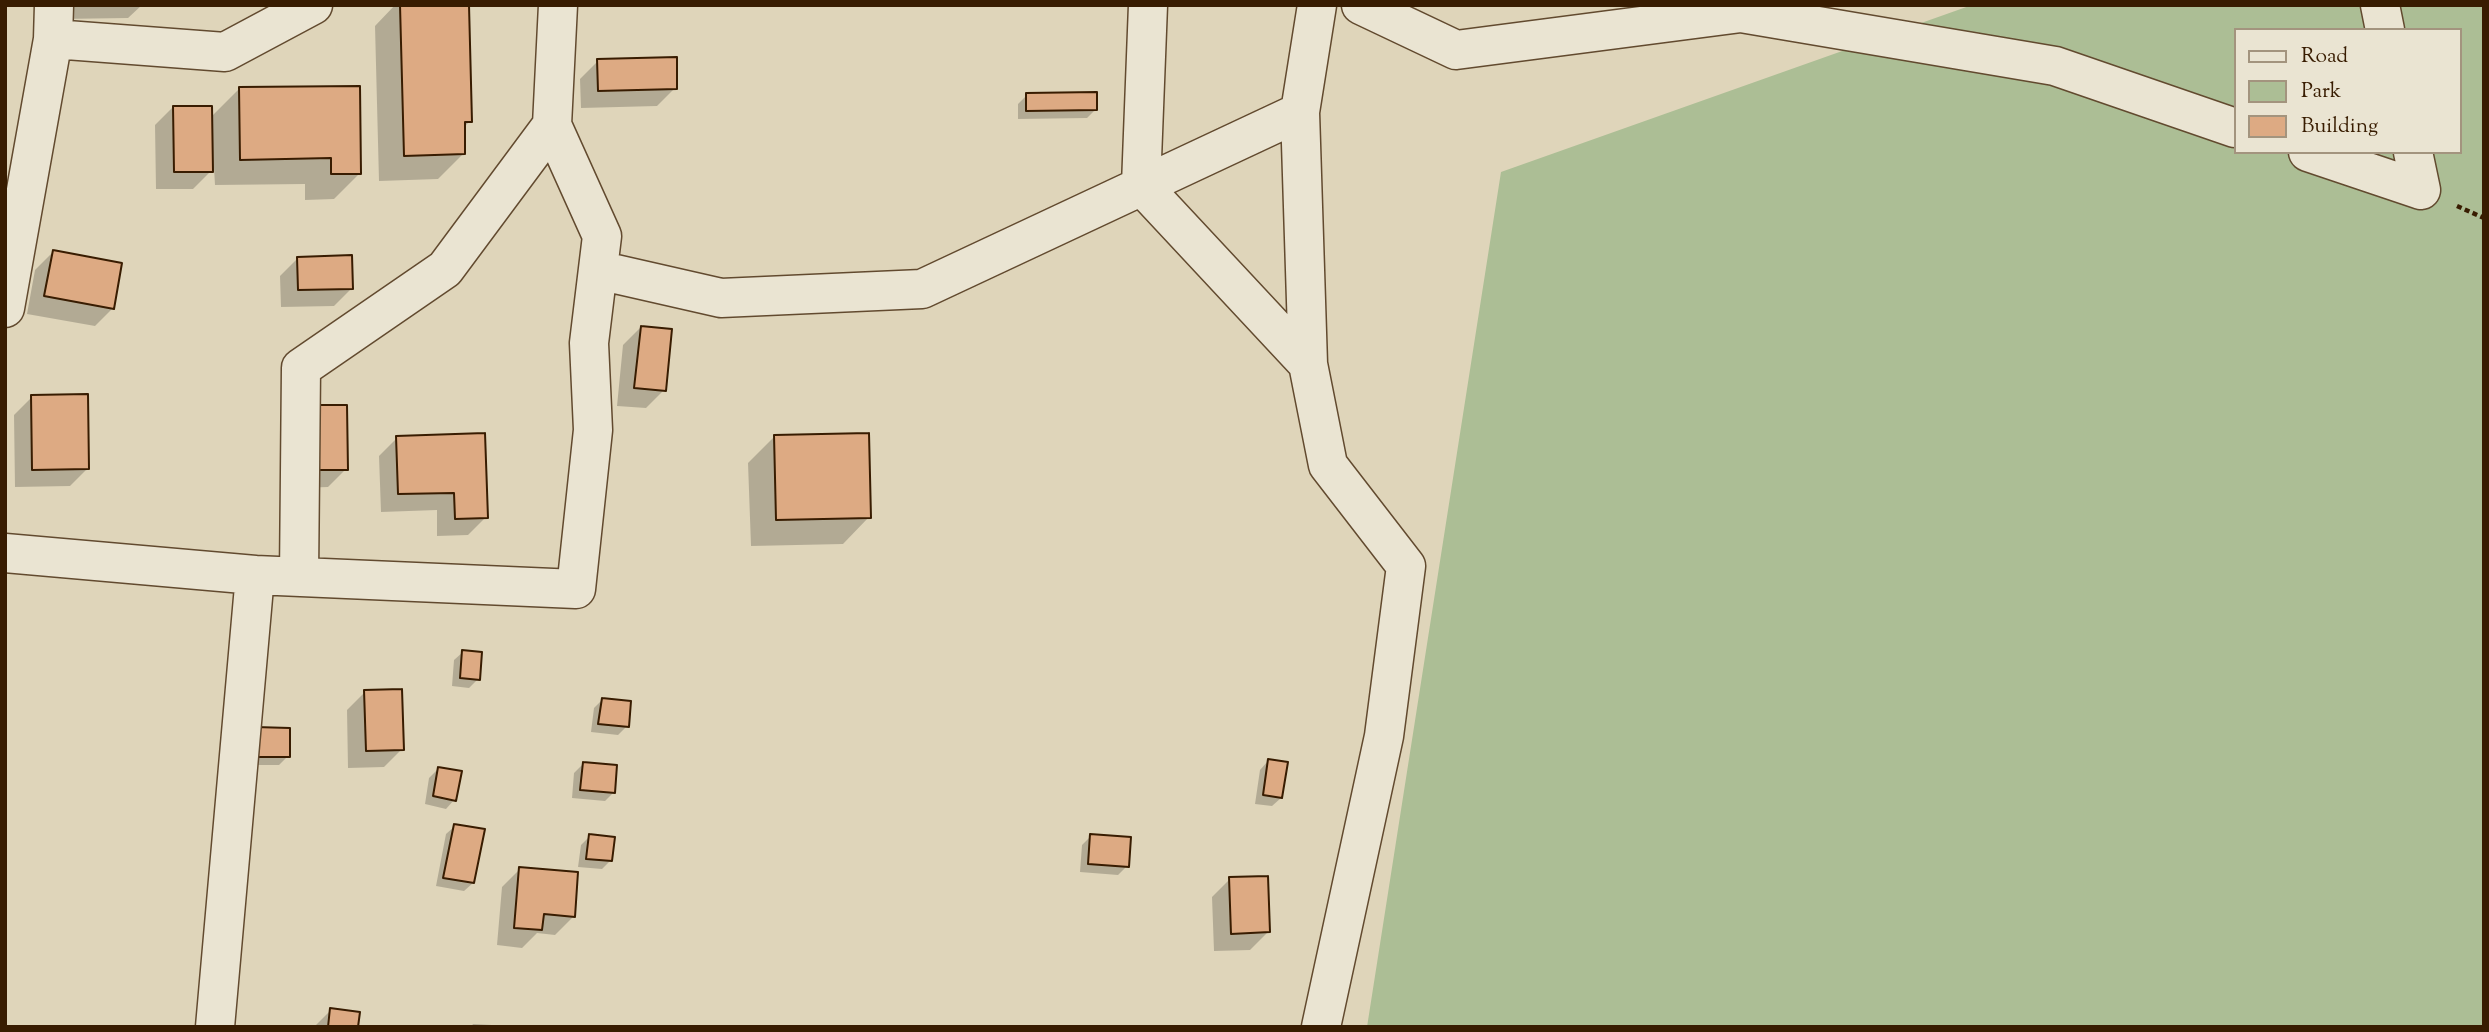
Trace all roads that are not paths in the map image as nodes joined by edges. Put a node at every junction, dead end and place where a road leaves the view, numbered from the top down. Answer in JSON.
{"nodes":[{"id":1,"x":313,"y":5,"type":"edge"},
{"id":2,"x":558,"y":5,"type":"edge"},
{"id":3,"x":1148,"y":5,"type":"edge"},
{"id":4,"x":1317,"y":5,"type":"edge"},
{"id":5,"x":1361,"y":5,"type":"edge"},
{"id":6,"x":2380,"y":5,"type":"edge"},
{"id":7,"x":54,"y":22,"type":"edge"},
{"id":8,"x":2385,"y":28,"type":"edge"},
{"id":9,"x":1300,"y":112,"type":"junction"},
{"id":10,"x":552,"y":125,"type":"junction"},
{"id":11,"x":2234,"y":128,"type":"edge"},
{"id":12,"x":2314,"y":154,"type":"edge"},
{"id":13,"x":2413,"y":154,"type":"edge"},
{"id":14,"x":17,"y":174,"type":"edge"},
{"id":15,"x":1141,"y":185,"type":"junction"},
{"id":16,"x":598,"y":270,"type":"junction"},
{"id":17,"x":5,"y":309,"type":"edge"},
{"id":18,"x":1308,"y":364,"type":"junction"},
{"id":19,"x":5,"y":553,"type":"edge"},
{"id":20,"x":255,"y":575,"type":"junction"},
{"id":21,"x":299,"y":577,"type":"junction"},
{"id":22,"x":215,"y":1027,"type":"edge"},
{"id":23,"x":1321,"y":1027,"type":"edge"}],
"edges":[{"from":1,"to":7,"type":"street"},
{"from":2,"to":10,"type":"street"},
{"from":3,"to":15,"type":"street"},
{"from":4,"to":9,"type":"street"},
{"from":5,"to":11,"type":"street"},
{"from":6,"to":8,"type":"street"},
{"from":7,"to":14,"type":"street"},
{"from":9,"to":15,"type":"street"},
{"from":9,"to":18,"type":"street"},
{"from":10,"to":16,"type":"street"},
{"from":10,"to":21,"type":"street"},
{"from":12,"to":13,"type":"street"},
{"from":14,"to":17,"type":"street"},
{"from":15,"to":16,"type":"street"},
{"from":15,"to":18,"type":"street"},
{"from":16,"to":21,"type":"street"},
{"from":18,"to":23,"type":"street"},
{"from":19,"to":20,"type":"street"},
{"from":20,"to":21,"type":"street"},
{"from":20,"to":22,"type":"street"}]}
